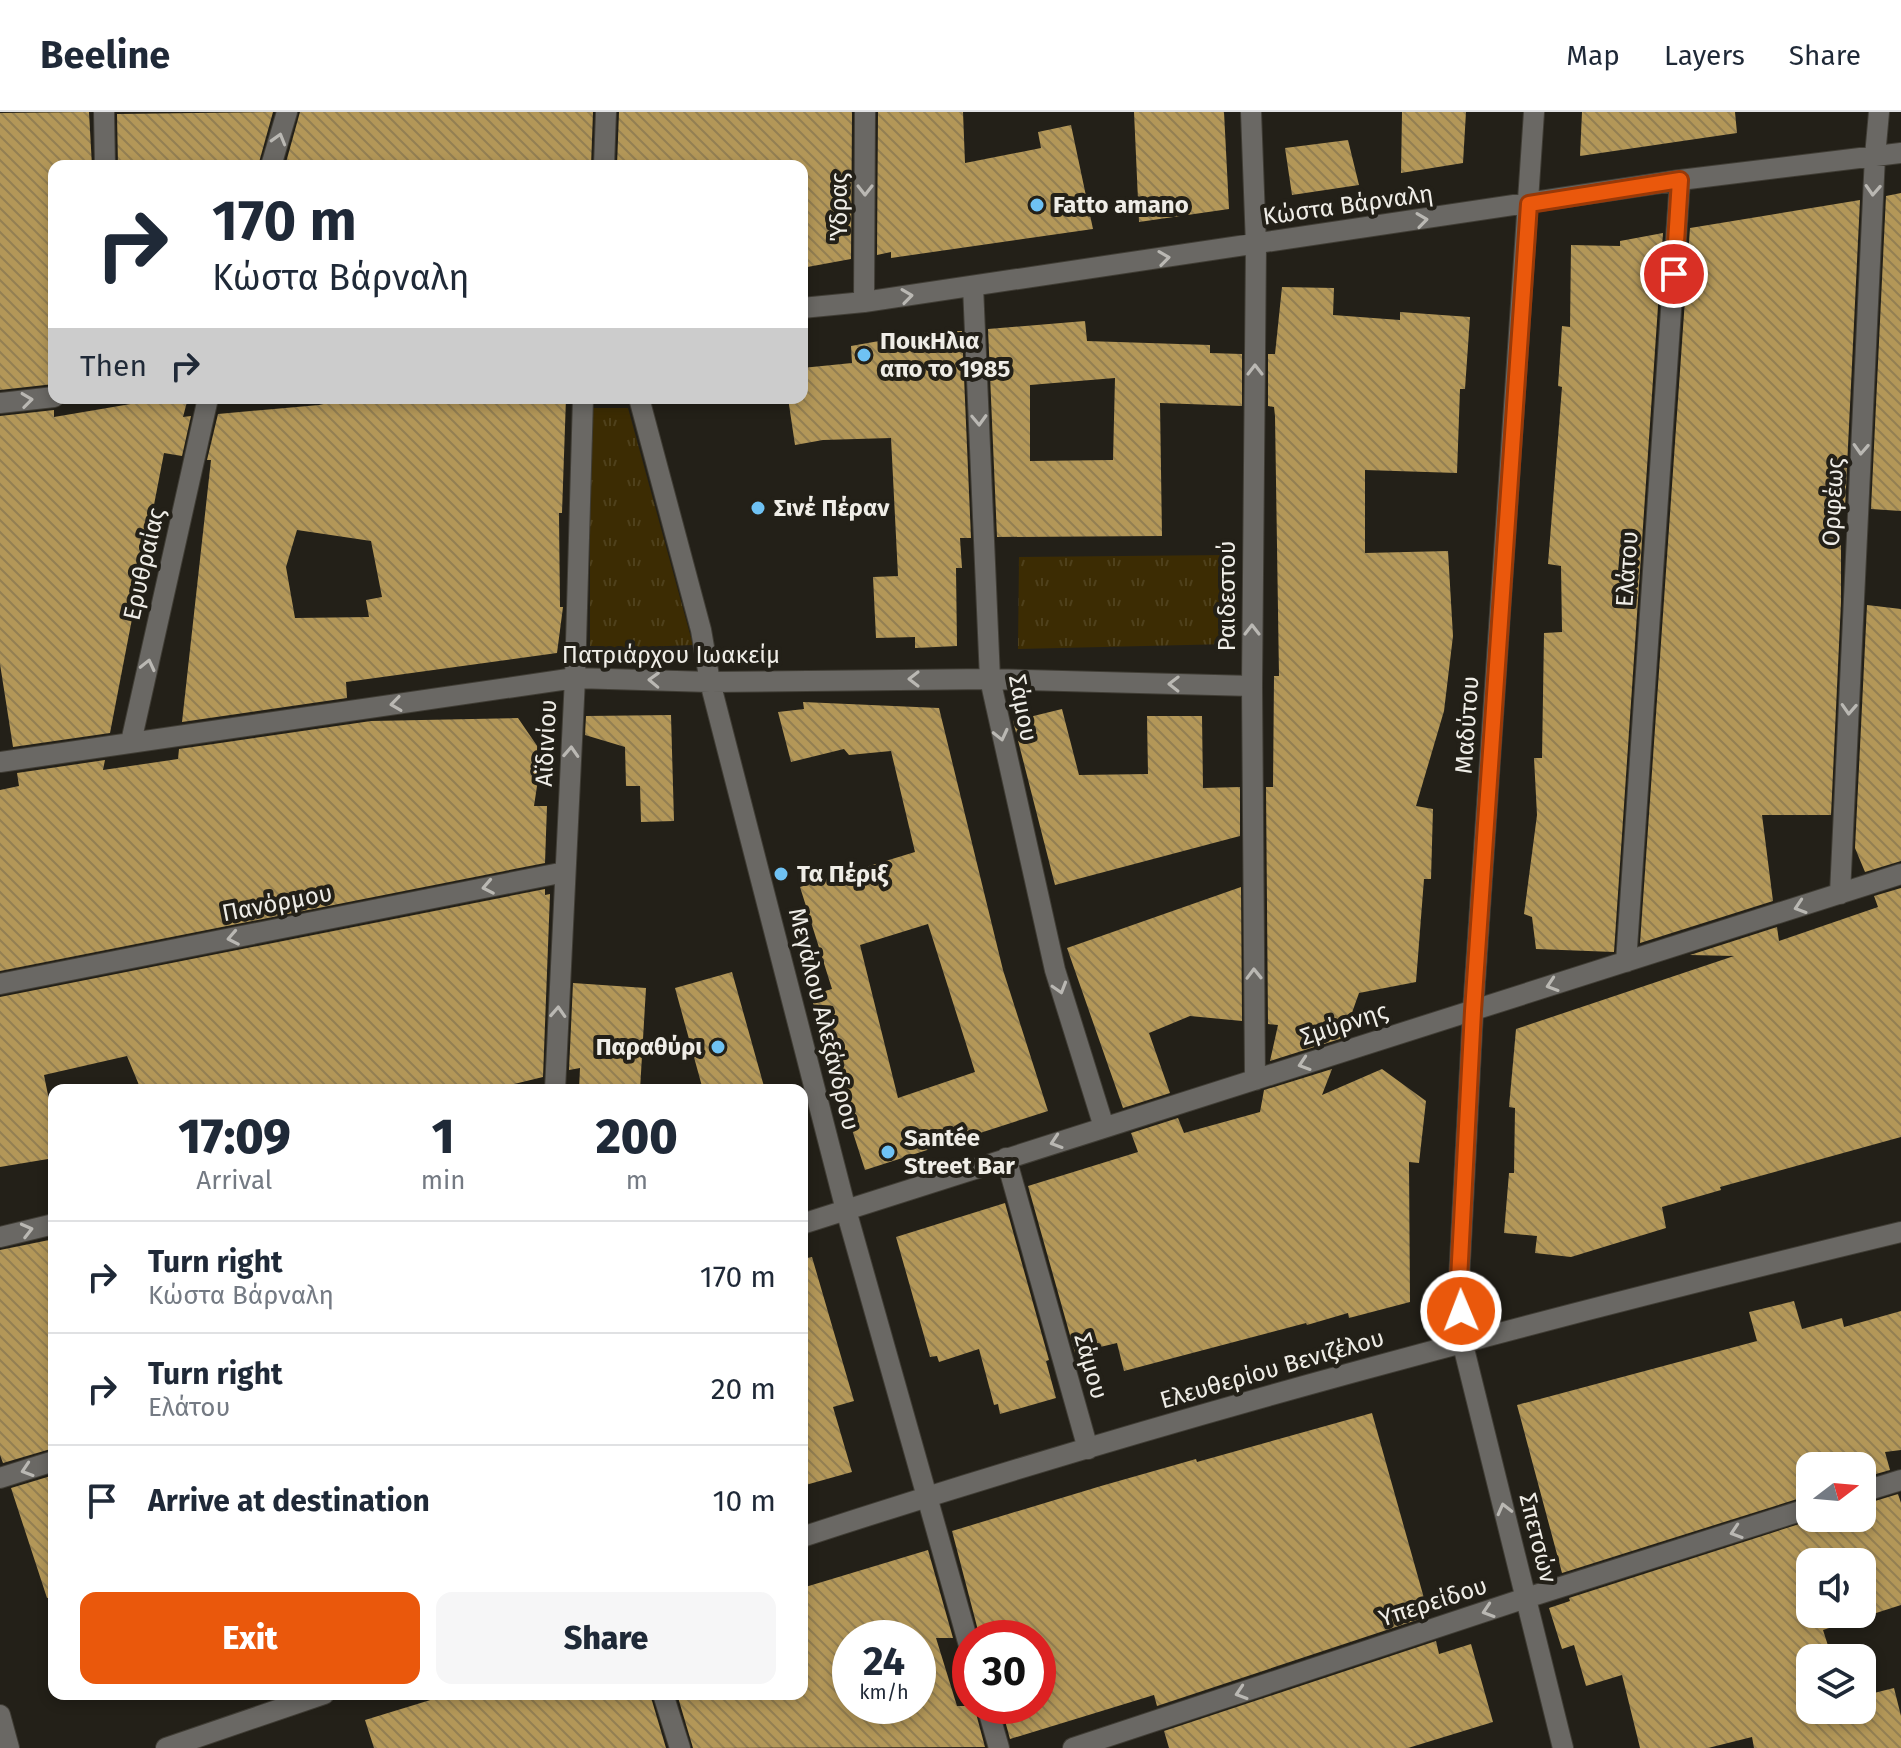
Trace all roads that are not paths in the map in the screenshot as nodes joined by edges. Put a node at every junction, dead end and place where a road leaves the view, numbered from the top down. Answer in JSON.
{"nodes":[{"id":1,"x":104,"y":112,"type":"edge"},
{"id":2,"x":287,"y":112,"type":"edge"},
{"id":3,"x":606,"y":112,"type":"edge"},
{"id":4,"x":865,"y":112,"type":"edge"},
{"id":5,"x":1251,"y":112,"type":"edge"},
{"id":6,"x":1534,"y":112,"type":"edge"},
{"id":7,"x":1879,"y":112,"type":"edge"},
{"id":8,"x":1901,"y":153,"type":"edge"},
{"id":9,"x":1875,"y":156,"type":"junction"},
{"id":10,"x":105,"y":160,"type":"edge"},
{"id":11,"x":273,"y":160,"type":"edge"},
{"id":12,"x":604,"y":160,"type":"edge"},
{"id":13,"x":1680,"y":180,"type":"junction"},
{"id":14,"x":1529,"y":204,"type":"junction"},
{"id":15,"x":1256,"y":245,"type":"junction"},
{"id":16,"x":973,"y":286,"type":"junction"},
{"id":17,"x":864,"y":302,"type":"junction"},
{"id":18,"x":808,"y":307,"type":"edge"},
{"id":19,"x":48,"y":398,"type":"edge"},
{"id":20,"x":0,"y":403,"type":"edge"},
{"id":21,"x":207,"y":404,"type":"edge"},
{"id":22,"x":583,"y":404,"type":"edge"},
{"id":23,"x":641,"y":404,"type":"edge"},
{"id":24,"x":575,"y":678,"type":"junction"},
{"id":25,"x":990,"y":679,"type":"junction"},
{"id":26,"x":710,"y":682,"type":"junction"},
{"id":27,"x":1252,"y":686,"type":"junction"},
{"id":28,"x":131,"y":742,"type":"junction"},
{"id":29,"x":0,"y":762,"type":"edge"},
{"id":30,"x":565,"y":872,"type":"junction"},
{"id":31,"x":1901,"y":874,"type":"edge"},
{"id":32,"x":1840,"y":894,"type":"junction"},
{"id":33,"x":1626,"y":962,"type":"junction"},
{"id":34,"x":0,"y":984,"type":"edge"},
{"id":35,"x":1473,"y":1011,"type":"junction"},
{"id":36,"x":1255,"y":1080,"type":"junction"},
{"id":37,"x":555,"y":1084,"type":"edge"},
{"id":38,"x":1104,"y":1127,"type":"junction"},
{"id":39,"x":1006,"y":1158,"type":"junction"},
{"id":40,"x":846,"y":1210,"type":"junction"},
{"id":41,"x":808,"y":1222,"type":"edge"},
{"id":42,"x":48,"y":1225,"type":"edge"},
{"id":43,"x":1901,"y":1232,"type":"edge"},
{"id":44,"x":0,"y":1237,"type":"edge"},
{"id":45,"x":1462,"y":1341,"type":"junction"},
{"id":46,"x":1088,"y":1449,"type":"junction"},
{"id":47,"x":48,"y":1463,"type":"edge"},
{"id":48,"x":0,"y":1478,"type":"edge"},
{"id":49,"x":1901,"y":1480,"type":"edge"},
{"id":50,"x":1876,"y":1488,"type":"edge"},
{"id":51,"x":925,"y":1497,"type":"junction"},
{"id":52,"x":1796,"y":1512,"type":"edge"},
{"id":53,"x":808,"y":1535,"type":"edge"},
{"id":54,"x":1526,"y":1598,"type":"junction"},
{"id":55,"x":961,"y":1620,"type":"edge"},
{"id":56,"x":306,"y":1700,"type":"edge"},
{"id":57,"x":665,"y":1700,"type":"edge"},
{"id":58,"x":0,"y":1715,"type":"edge"},
{"id":59,"x":992,"y":1724,"type":"edge"},
{"id":60,"x":9,"y":1748,"type":"edge"},
{"id":61,"x":166,"y":1748,"type":"edge"},
{"id":62,"x":680,"y":1748,"type":"edge"},
{"id":63,"x":999,"y":1748,"type":"edge"},
{"id":64,"x":1073,"y":1748,"type":"edge"},
{"id":65,"x":1563,"y":1748,"type":"edge"}],
"edges":[{"from":1,"to":10,"type":"street"},
{"from":11,"to":2,"type":"street","one_way":true},
{"from":3,"to":12,"type":"street"},
{"from":4,"to":17,"type":"street","name":"Ύδρας","one_way":true},
{"from":5,"to":15,"type":"street","name":"Ραιδεστού"},
{"from":6,"to":14,"type":"street","name":"Μαδύτου"},
{"from":7,"to":9,"type":"street","name":"Ορφέως"},
{"from":8,"to":9,"type":"street","name":"Κώστα Βάρναλη"},
{"from":9,"to":13,"type":"street","name":"Κώστα Βάρναλη"},
{"from":9,"to":32,"type":"street","name":"Ορφέως","one_way":true},
{"from":13,"to":14,"type":"street","name":"Κώστα Βάρναλη"},
{"from":13,"to":33,"type":"street","name":"Ελάτου"},
{"from":15,"to":14,"type":"street","name":"Κώστα Βάρναλη","one_way":true},
{"from":14,"to":35,"type":"street","name":"Μαδύτου"},
{"from":16,"to":15,"type":"street","name":"Κώστα Βάρναλη","one_way":true},
{"from":27,"to":15,"type":"street","name":"Ραιδεστού","one_way":true},
{"from":17,"to":16,"type":"street","name":"Κώστα Βάρναλη","one_way":true},
{"from":16,"to":25,"type":"street","name":"Σάμου","one_way":true},
{"from":17,"to":18,"type":"street","name":"Κώστα Βάρναλη"},
{"from":20,"to":19,"type":"street","one_way":true},
{"from":28,"to":21,"type":"street","name":"Ερυθραίας","one_way":true},
{"from":22,"to":24,"type":"street","name":"Αϊδινίου"},
{"from":23,"to":26,"type":"street","name":"Μεγάλου Αλεξάνδρου"},
{"from":26,"to":24,"type":"street","name":"Πατριάρχου Ιωακείμ","one_way":true},
{"from":24,"to":28,"type":"street","name":"Πατριάρχου Ιωακείμ","one_way":true},
{"from":30,"to":24,"type":"street","name":"Αϊδινίου","one_way":true},
{"from":25,"to":26,"type":"street","name":"Πατριάρχου Ιωακείμ","one_way":true},
{"from":27,"to":25,"type":"street","name":"Πατριάρχου Ιωακείμ","one_way":true},
{"from":25,"to":38,"type":"street","name":"Σάμου","one_way":true},
{"from":26,"to":40,"type":"street","name":"Μεγάλου Αλεξάνδρου"},
{"from":36,"to":27,"type":"street","name":"Ραιδεστού","one_way":true},
{"from":28,"to":29,"type":"street","name":"Πατριάρχου Ιωακείμ"},
{"from":30,"to":34,"type":"street","name":"Πανόρμου","one_way":true},
{"from":37,"to":30,"type":"street","name":"Αϊδινίου","one_way":true},
{"from":31,"to":32,"type":"street","name":"Σμύρνης"},
{"from":32,"to":33,"type":"street","name":"Σμύρνης","one_way":true},
{"from":33,"to":35,"type":"street","name":"Σμύρνης","one_way":true},
{"from":35,"to":36,"type":"street","name":"Σμύρνης","one_way":true},
{"from":35,"to":45,"type":"street","name":"Μαδύτου"},
{"from":36,"to":38,"type":"street","name":"Σμύρνης"},
{"from":38,"to":39,"type":"street","name":"Σμύρνης","one_way":true},
{"from":39,"to":40,"type":"street","name":"Σμύρνης"},
{"from":39,"to":46,"type":"street","name":"Σάμου"},
{"from":40,"to":41,"type":"street","name":"Σμύρνης"},
{"from":40,"to":51,"type":"street","name":"Μεγάλου Αλεξάνδρου"},
{"from":44,"to":42,"type":"street","one_way":true},
{"from":43,"to":45,"type":"street","name":"Ελευθερίου Βενιζέλου"},
{"from":45,"to":46,"type":"street","name":"Ελευθερίου Βενιζέλου"},
{"from":54,"to":45,"type":"street","name":"Σπετσών","one_way":true},
{"from":46,"to":51,"type":"street","name":"Ελευθερίου Βενιζέλου"},
{"from":47,"to":48,"type":"street","one_way":true},
{"from":49,"to":50,"type":"street"},
{"from":51,"to":53,"type":"street","name":"Ελευθερίου Βενιζέλου"},
{"from":51,"to":55,"type":"street","name":"Μεγάλου Αλεξάνδρου"},
{"from":52,"to":54,"type":"street","name":"Υπερείδου","one_way":true},
{"from":54,"to":64,"type":"street","name":"Υπερείδου","one_way":true},
{"from":54,"to":65,"type":"street","name":"Σπετσών"},
{"from":56,"to":61,"type":"street"},
{"from":57,"to":62,"type":"street"},
{"from":58,"to":60,"type":"street"},
{"from":59,"to":63,"type":"street"}]}
